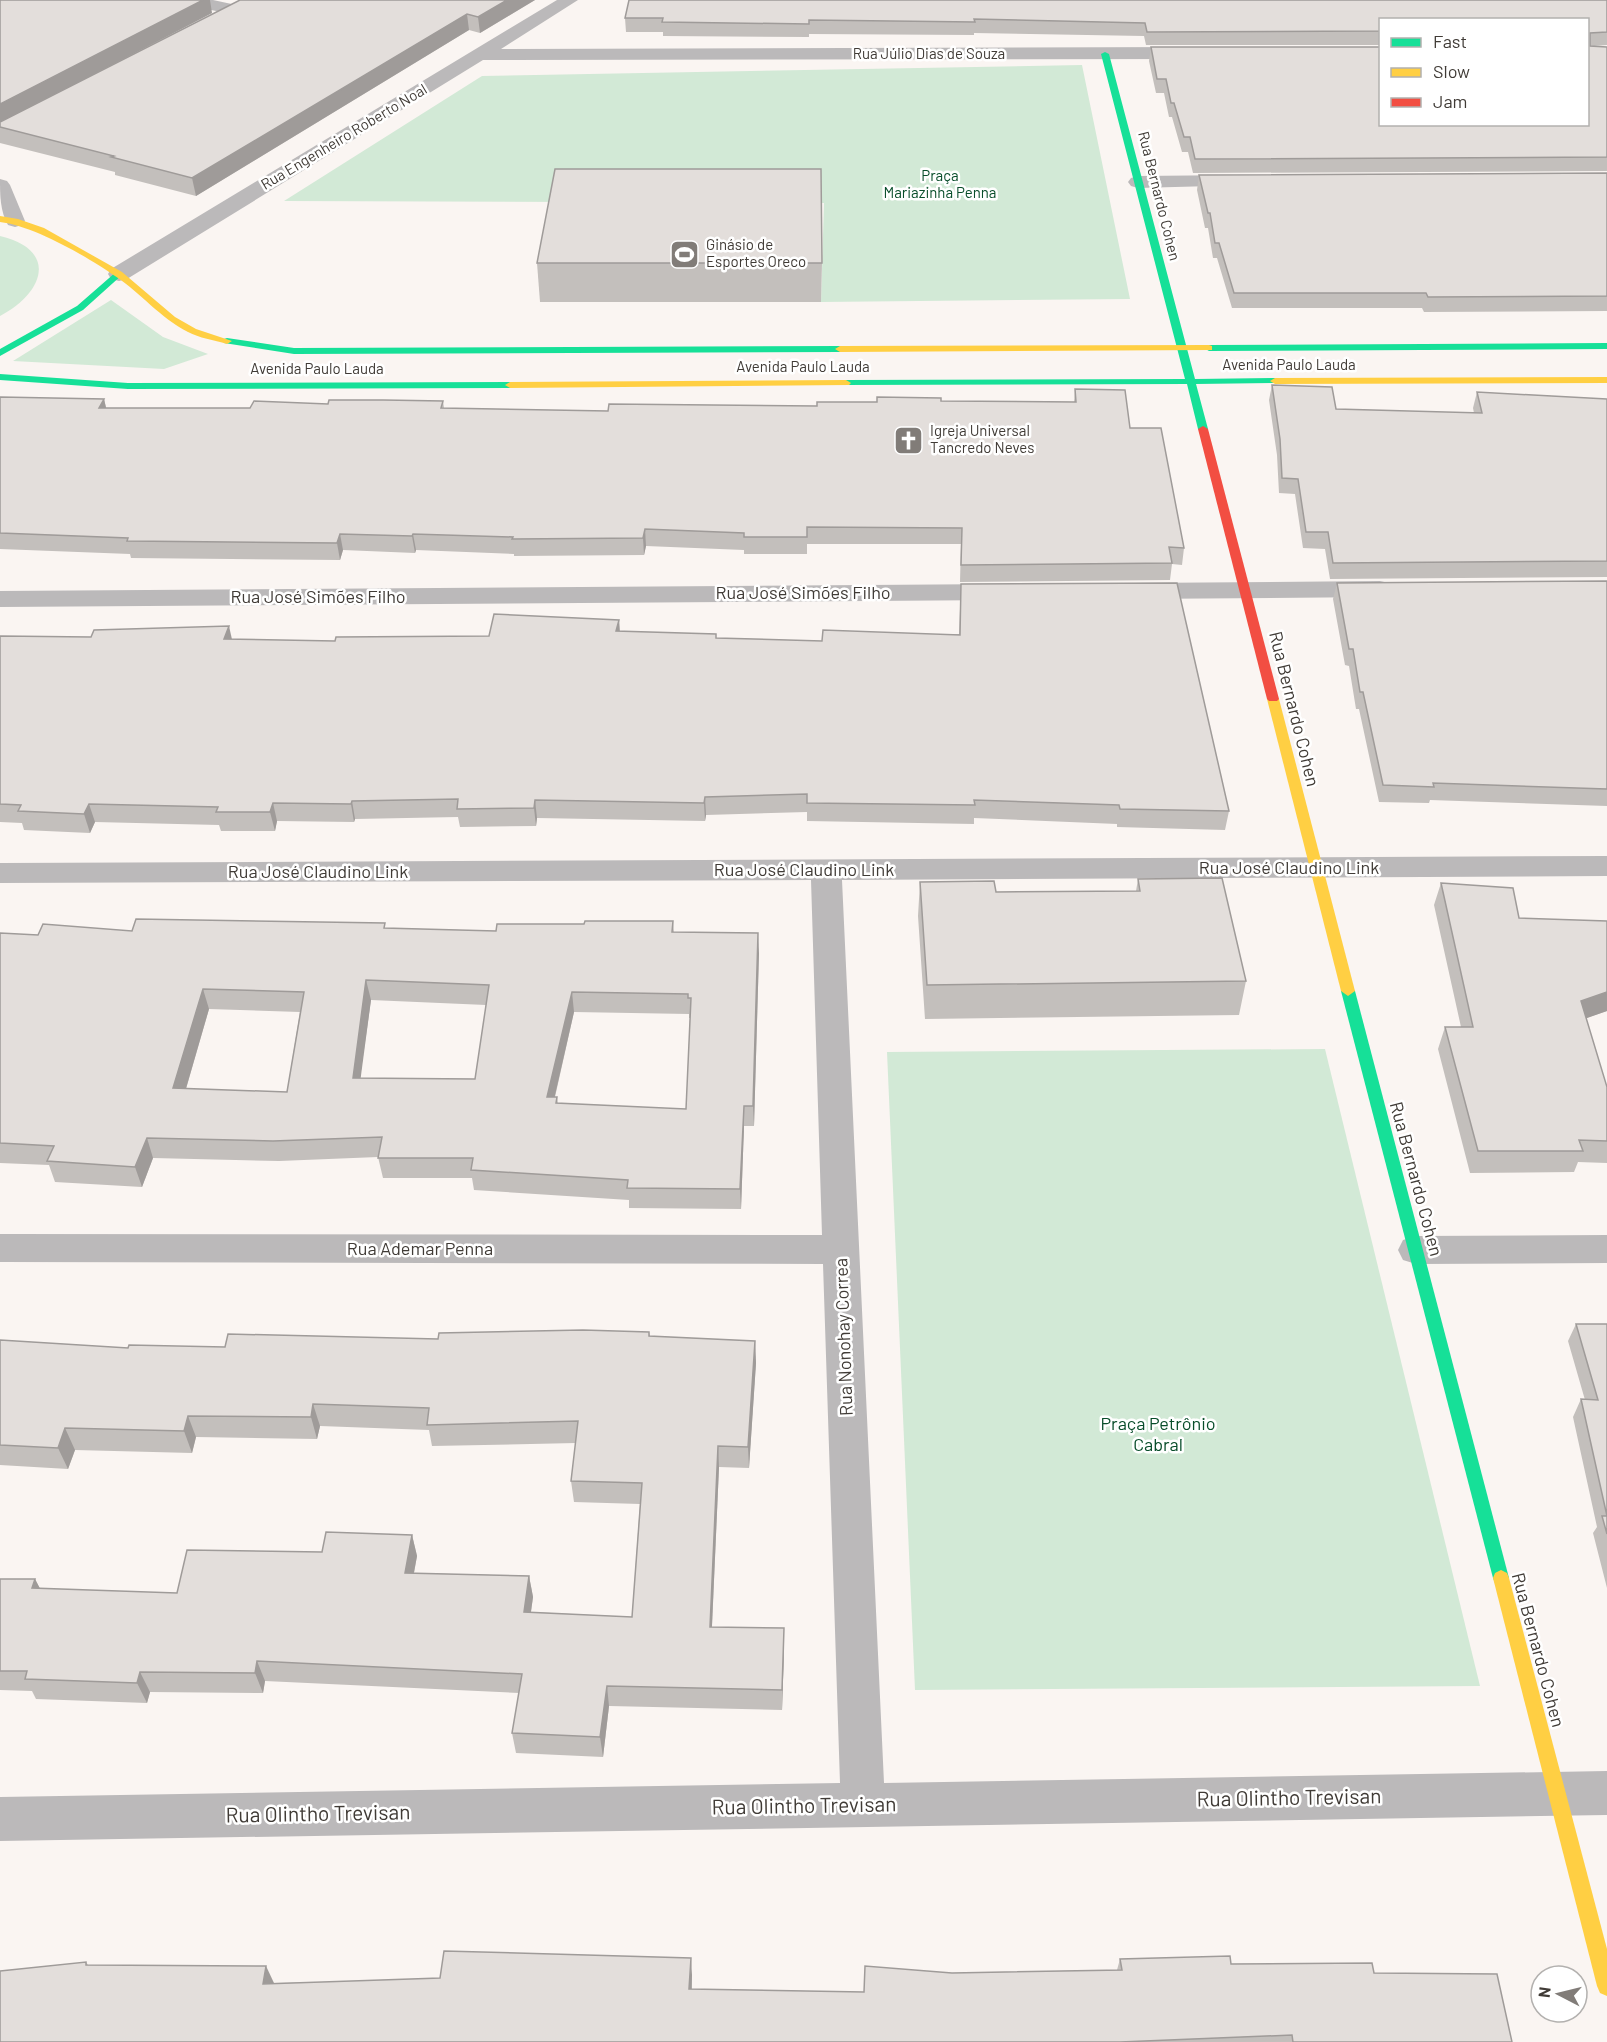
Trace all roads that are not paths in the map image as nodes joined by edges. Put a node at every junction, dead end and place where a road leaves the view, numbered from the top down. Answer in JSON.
{"nodes":[{"id":1,"x":189,"y":0,"type":"edge"},
{"id":2,"x":255,"y":0,"type":"edge"},
{"id":3,"x":569,"y":0,"type":"edge"},
{"id":4,"x":235,"y":10,"type":"junction"},
{"id":5,"x":214,"y":21,"type":"edge"},
{"id":6,"x":1213,"y":53,"type":"edge"},
{"id":7,"x":1105,"y":54,"type":"junction"},
{"id":8,"x":478,"y":55,"type":"junction"},
{"id":9,"x":1267,"y":181,"type":"edge"},
{"id":10,"x":1138,"y":182,"type":"junction"},
{"id":11,"x":0,"y":185,"type":"edge"},
{"id":12,"x":7,"y":220,"type":"edge"},
{"id":13,"x":118,"y":274,"type":"junction"},
{"id":14,"x":1607,"y":346,"type":"edge"},
{"id":15,"x":1181,"y":347,"type":"junction"},
{"id":16,"x":0,"y":353,"type":"edge"},
{"id":17,"x":0,"y":377,"type":"edge"},
{"id":18,"x":1607,"y":381,"type":"edge"},
{"id":19,"x":1190,"y":382,"type":"junction"},
{"id":20,"x":1408,"y":589,"type":"edge"},
{"id":21,"x":1244,"y":590,"type":"junction"},
{"id":22,"x":1029,"y":591,"type":"edge"},
{"id":23,"x":1113,"y":591,"type":"edge"},
{"id":24,"x":0,"y":599,"type":"edge"},
{"id":25,"x":1607,"y":866,"type":"edge"},
{"id":26,"x":1316,"y":867,"type":"junction"},
{"id":27,"x":826,"y":870,"type":"junction"},
{"id":28,"x":0,"y":873,"type":"edge"},
{"id":29,"x":0,"y":1248,"type":"edge"},
{"id":30,"x":1607,"y":1249,"type":"edge"},
{"id":31,"x":841,"y":1250,"type":"junction"},
{"id":32,"x":1416,"y":1250,"type":"junction"},
{"id":33,"x":1557,"y":1793,"type":"junction"},
{"id":34,"x":1607,"y":1793,"type":"edge"},
{"id":35,"x":863,"y":1805,"type":"junction"},
{"id":36,"x":0,"y":1819,"type":"edge"},
{"id":37,"x":1607,"y":1986,"type":"edge"}],
"edges":[{"from":1,"to":4,"type":"street"},
{"from":2,"to":4,"type":"street"},
{"from":3,"to":8,"type":"street","name":"Rua Engenheiro Roberto Noal"},
{"from":4,"to":5,"type":"street"},
{"from":6,"to":7,"type":"street","name":"Rua Júlio Dias de Souza"},
{"from":7,"to":8,"type":"street","name":"Rua Júlio Dias de Souza"},
{"from":7,"to":10,"type":"main road","name":"Rua Bernardo Cohen"},
{"from":8,"to":13,"type":"street","name":"Rua Engenheiro Roberto Noal"},
{"from":9,"to":10,"type":"street"},
{"from":10,"to":15,"type":"main road","name":"Rua Bernardo Cohen"},
{"from":11,"to":12,"type":"street"},
{"from":12,"to":13,"type":"main road","name":"Avenida Paulo Lauda"},
{"from":13,"to":15,"type":"main road","name":"Avenida Paulo Lauda"},
{"from":13,"to":16,"type":"main road"},
{"from":14,"to":15,"type":"main road","name":"Avenida Paulo Lauda"},
{"from":15,"to":19,"type":"main road","name":"Rua Bernardo Cohen"},
{"from":17,"to":19,"type":"main road","name":"Avenida Paulo Lauda"},
{"from":18,"to":19,"type":"main road","name":"Avenida Paulo Lauda"},
{"from":19,"to":21,"type":"main road","name":"Rua Bernardo Cohen"},
{"from":20,"to":21,"type":"street"},
{"from":21,"to":23,"type":"street"},
{"from":21,"to":26,"type":"main road","name":"Rua Bernardo Cohen"},
{"from":22,"to":24,"type":"street","name":"Rua José Simões Filho"},
{"from":25,"to":26,"type":"street","name":"Rua José Claudino Link"},
{"from":26,"to":27,"type":"street","name":"Rua José Claudino Link"},
{"from":26,"to":32,"type":"main road","name":"Rua Bernardo Cohen"},
{"from":27,"to":28,"type":"street","name":"Rua José Claudino Link"},
{"from":27,"to":31,"type":"street","name":"Rua Nonohay Correa"},
{"from":29,"to":31,"type":"street","name":"Rua Ademar Penna"},
{"from":30,"to":32,"type":"street"},
{"from":31,"to":35,"type":"street","name":"Rua Nonohay Correa"},
{"from":32,"to":33,"type":"main road","name":"Rua Bernardo Cohen"},
{"from":33,"to":34,"type":"street","name":"Rua Olintho Trevisan"},
{"from":33,"to":35,"type":"street","name":"Rua Olintho Trevisan"},
{"from":33,"to":37,"type":"main road","name":"Rua Bernardo Cohen"},
{"from":35,"to":36,"type":"street","name":"Rua Olintho Trevisan"}]}
